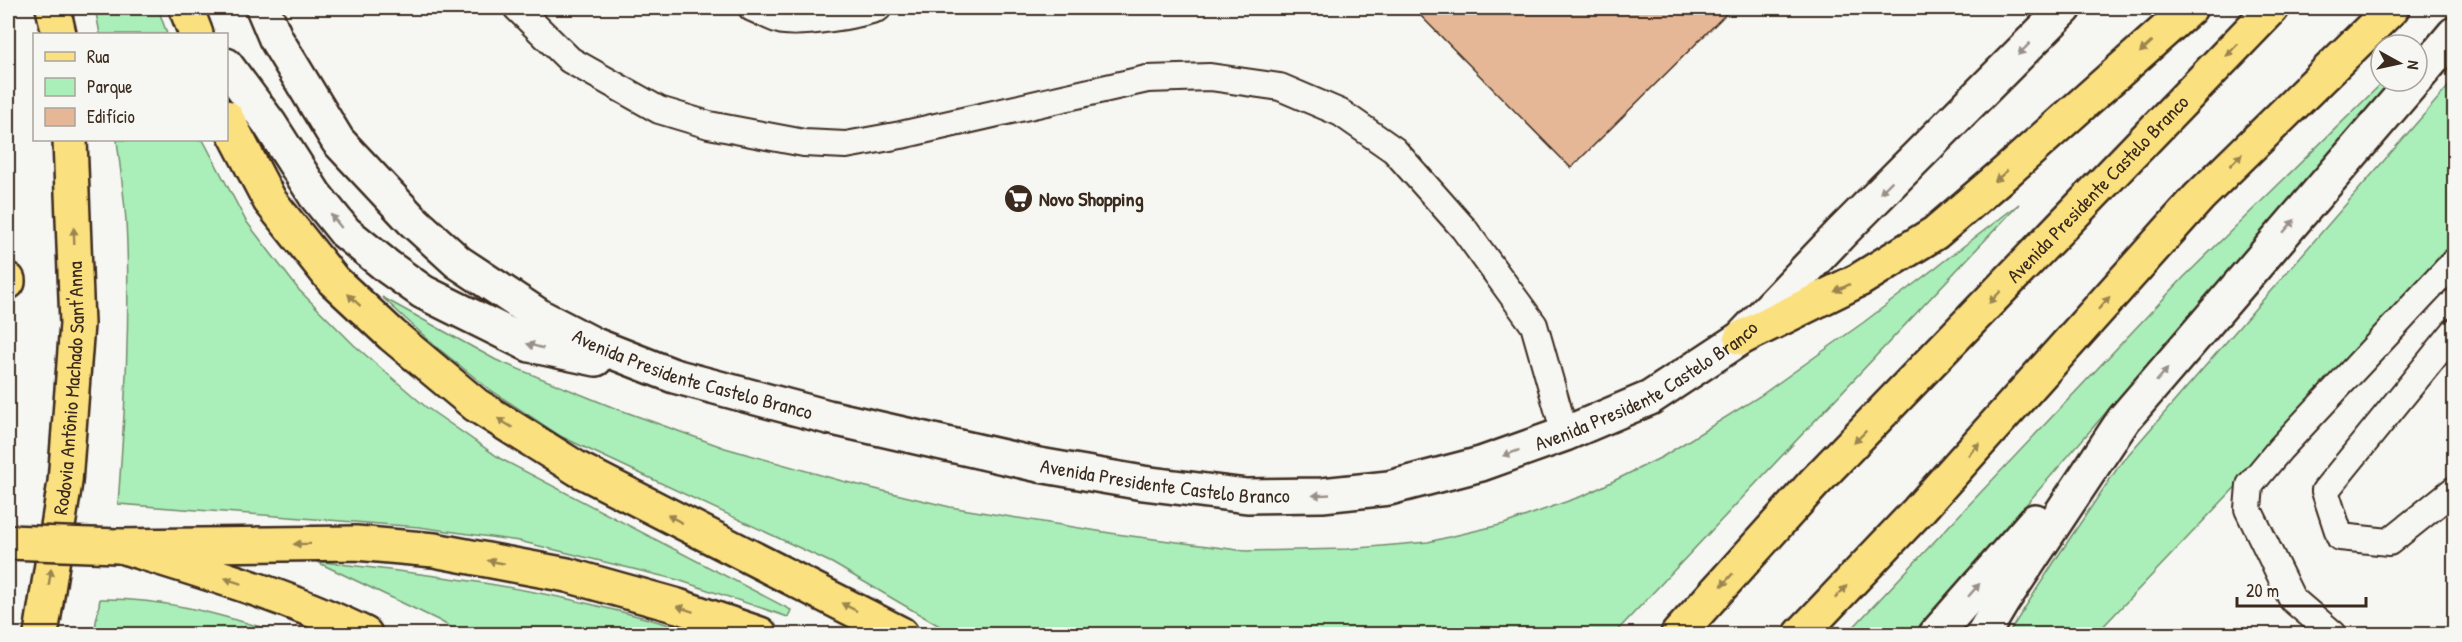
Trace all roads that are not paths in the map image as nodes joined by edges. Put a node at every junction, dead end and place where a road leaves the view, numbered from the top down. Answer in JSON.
{"nodes":[{"id":1,"x":53,"y":8,"type":"edge"},
{"id":2,"x":263,"y":8,"type":"edge"},
{"id":3,"x":517,"y":8,"type":"edge"},
{"id":4,"x":752,"y":8,"type":"edge"},
{"id":5,"x":878,"y":8,"type":"edge"},
{"id":6,"x":2065,"y":8,"type":"edge"},
{"id":7,"x":2190,"y":8,"type":"edge"},
{"id":8,"x":2272,"y":8,"type":"edge"},
{"id":9,"x":2392,"y":8,"type":"edge"},
{"id":10,"x":59,"y":33,"type":"edge"},
{"id":11,"x":2454,"y":34,"type":"edge"},
{"id":12,"x":2429,"y":64,"type":"edge"},
{"id":13,"x":228,"y":68,"type":"edge"},
{"id":14,"x":2404,"y":93,"type":"edge"},
{"id":15,"x":228,"y":121,"type":"edge"},
{"id":16,"x":70,"y":141,"type":"edge"},
{"id":17,"x":2454,"y":262,"type":"edge"},
{"id":18,"x":2454,"y":332,"type":"edge"},
{"id":19,"x":1741,"y":338,"type":"junction"},
{"id":20,"x":674,"y":376,"type":"junction"},
{"id":21,"x":2124,"y":419,"type":"junction"},
{"id":22,"x":1565,"y":434,"type":"junction"},
{"id":23,"x":2454,"y":490,"type":"edge"},
{"id":24,"x":8,"y":542,"type":"edge"},
{"id":25,"x":118,"y":546,"type":"junction"},
{"id":26,"x":41,"y":634,"type":"edge"},
{"id":27,"x":365,"y":634,"type":"edge"},
{"id":28,"x":760,"y":634,"type":"edge"},
{"id":29,"x":900,"y":634,"type":"edge"},
{"id":30,"x":1678,"y":634,"type":"edge"},
{"id":31,"x":1801,"y":634,"type":"edge"},
{"id":32,"x":1936,"y":634,"type":"edge"},
{"id":33,"x":1983,"y":634,"type":"edge"},
{"id":34,"x":2333,"y":634,"type":"edge"}],
"edges":[{"from":1,"to":10,"type":"main road"},
{"from":2,"to":20,"type":"main road","name":"Avenida Presidente Castelo Branco"},
{"from":3,"to":22,"type":"lane"},
{"from":4,"to":5,"type":"lane"},
{"from":6,"to":19,"type":"main road","name":"Avenida Presidente Castelo Branco","one_way":true},
{"from":7,"to":19,"type":"main road","one_way":true},
{"from":8,"to":30,"type":"main road","name":"Avenida Presidente Castelo Branco","one_way":true},
{"from":31,"to":9,"type":"main road","one_way":true},
{"from":11,"to":12,"type":"main road"},
{"from":20,"to":13,"type":"main road","one_way":true},
{"from":21,"to":14,"type":"main road","one_way":true},
{"from":29,"to":15,"type":"main road","one_way":true},
{"from":26,"to":16,"type":"main road","name":"Rodovia Antônio Machado Sant'Anna","one_way":true},
{"from":17,"to":34,"type":"lane"},
{"from":18,"to":23,"type":"lane"},
{"from":19,"to":22,"type":"main road","name":"Avenida Presidente Castelo Branco"},
{"from":22,"to":20,"type":"main road","name":"Avenida Presidente Castelo Branco","one_way":true},
{"from":32,"to":21,"type":"main road","one_way":true},
{"from":21,"to":33,"type":"main road"},
{"from":24,"to":25,"type":"main road","bridge":true},
{"from":27,"to":25,"type":"main road","one_way":true},
{"from":28,"to":25,"type":"main road","one_way":true}]}
